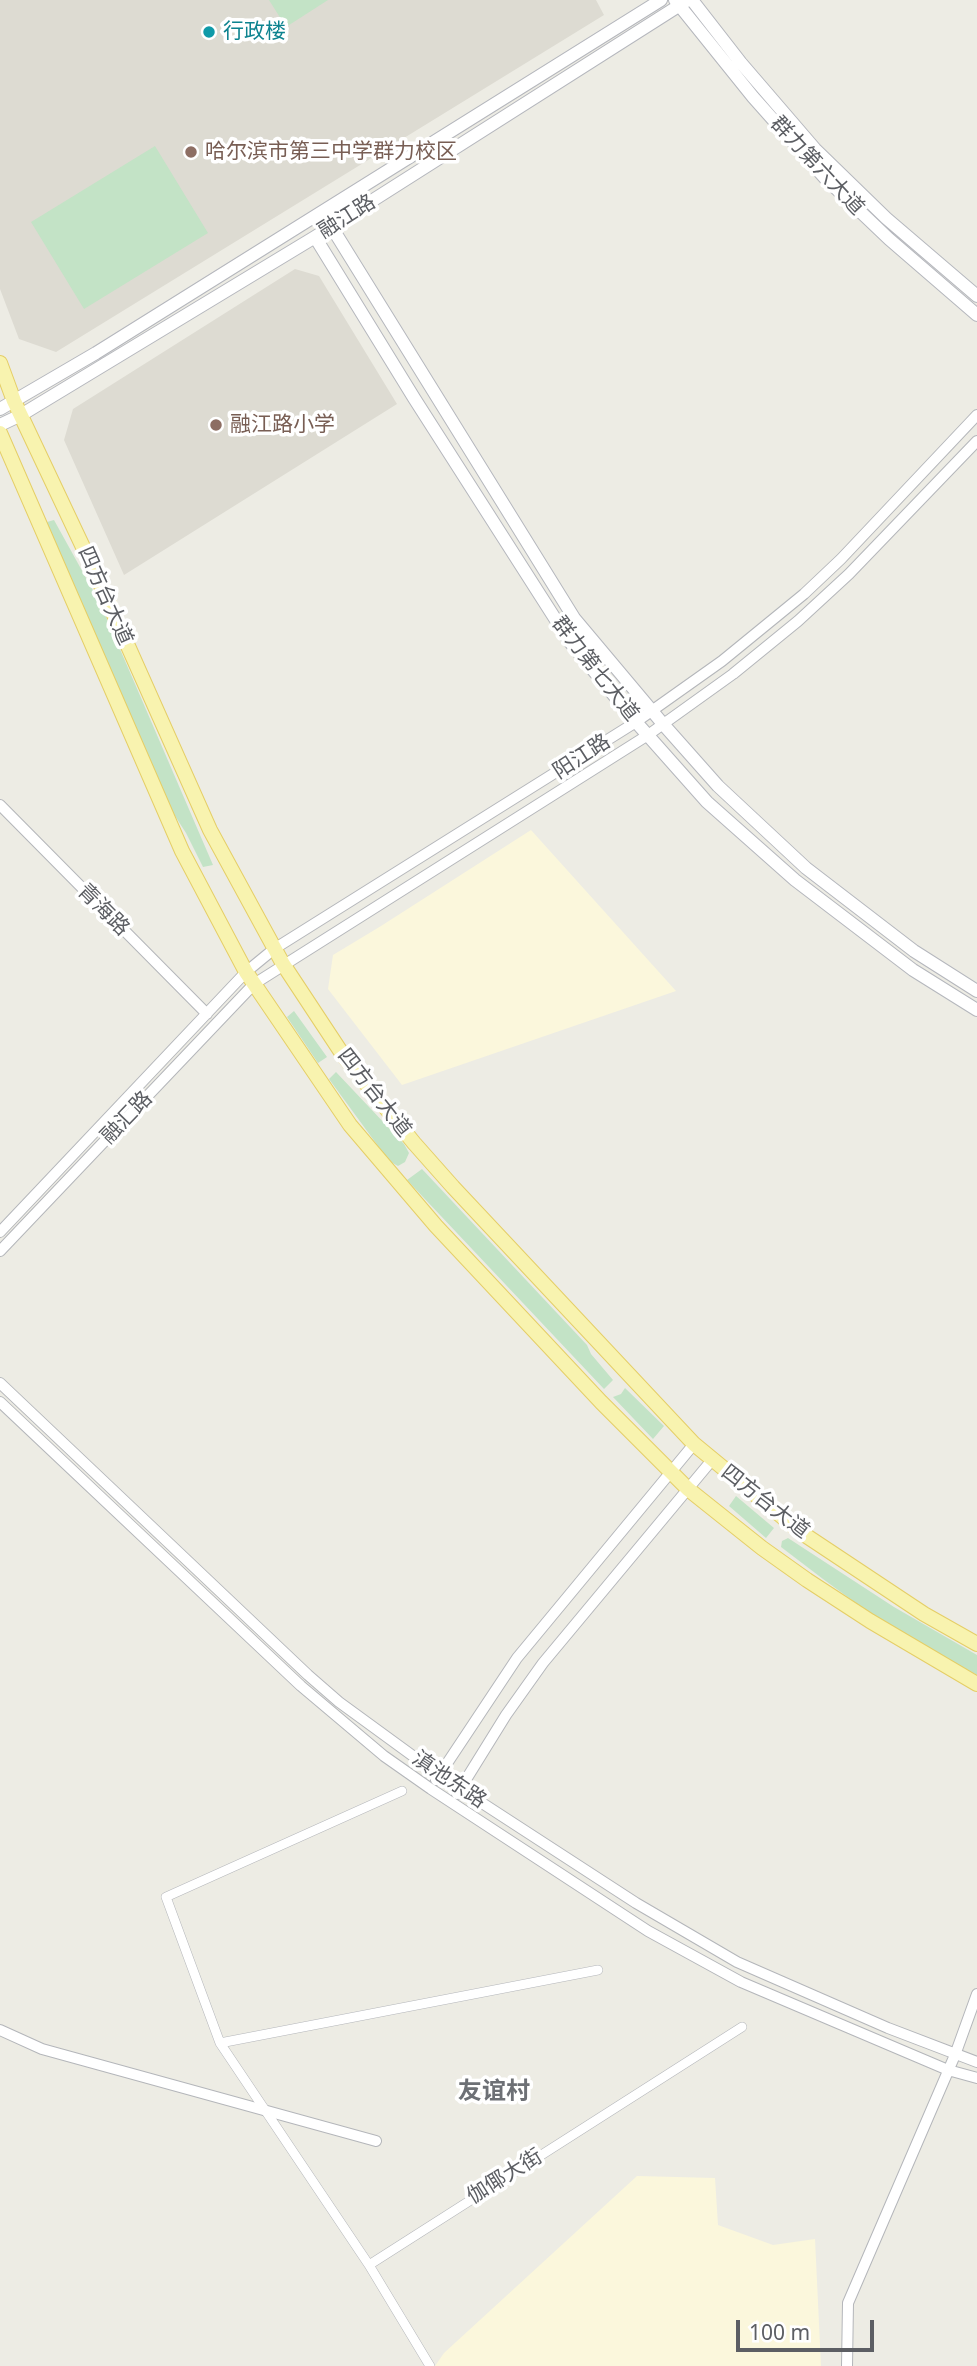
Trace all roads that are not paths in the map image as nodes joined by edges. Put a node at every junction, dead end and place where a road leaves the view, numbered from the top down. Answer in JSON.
{"nodes":[{"id":1,"x":661,"y":0,"type":"edge"},
{"id":2,"x":683,"y":2,"type":"edge"},
{"id":3,"x":331,"y":226,"type":"junction"},
{"id":4,"x":316,"y":236,"type":"junction"},
{"id":5,"x":977,"y":296,"type":"edge"},
{"id":6,"x":977,"y":315,"type":"edge"},
{"id":7,"x":0,"y":363,"type":"edge"},
{"id":8,"x":14,"y":401,"type":"junction"},
{"id":9,"x":0,"y":409,"type":"edge"},
{"id":10,"x":21,"y":415,"type":"junction"},
{"id":11,"x":977,"y":415,"type":"edge"},
{"id":12,"x":0,"y":425,"type":"edge"},
{"id":13,"x":0,"y":433,"type":"edge"},
{"id":14,"x":977,"y":441,"type":"edge"},
{"id":15,"x":652,"y":711,"type":"junction"},
{"id":16,"x":636,"y":722,"type":"junction"},
{"id":17,"x":663,"y":724,"type":"junction"},
{"id":18,"x":648,"y":734,"type":"junction"},
{"id":19,"x":0,"y":805,"type":"edge"},
{"id":20,"x":274,"y":949,"type":"junction"},
{"id":21,"x":283,"y":964,"type":"junction"},
{"id":22,"x":250,"y":978,"type":"junction"},
{"id":23,"x":977,"y":991,"type":"edge"},
{"id":24,"x":977,"y":1010,"type":"edge"},
{"id":25,"x":206,"y":1014,"type":"junction"},
{"id":26,"x":0,"y":1232,"type":"edge"},
{"id":27,"x":0,"y":1251,"type":"edge"},
{"id":28,"x":0,"y":1383,"type":"edge"},
{"id":29,"x":0,"y":1402,"type":"edge"},
{"id":30,"x":694,"y":1444,"type":"junction"},
{"id":31,"x":712,"y":1460,"type":"junction"},
{"id":32,"x":670,"y":1472,"type":"junction"},
{"id":33,"x":688,"y":1489,"type":"junction"},
{"id":34,"x":977,"y":1644,"type":"edge"},
{"id":35,"x":977,"y":1684,"type":"edge"},
{"id":36,"x":439,"y":1775,"type":"junction"},
{"id":37,"x":430,"y":1789,"type":"junction"},
{"id":38,"x":460,"y":1789,"type":"junction"},
{"id":39,"x":402,"y":1791,"type":"dead end"},
{"id":40,"x":452,"y":1802,"type":"junction"},
{"id":41,"x":598,"y":1970,"type":"dead end"},
{"id":42,"x":977,"y":1994,"type":"edge"},
{"id":43,"x":742,"y":2027,"type":"dead end"},
{"id":44,"x":0,"y":2030,"type":"edge"},
{"id":45,"x":220,"y":2043,"type":"junction"},
{"id":46,"x":955,"y":2054,"type":"junction"},
{"id":47,"x":977,"y":2062,"type":"edge"},
{"id":48,"x":948,"y":2070,"type":"junction"},
{"id":49,"x":977,"y":2078,"type":"edge"},
{"id":50,"x":376,"y":2141,"type":"dead end"},
{"id":51,"x":369,"y":2265,"type":"junction"},
{"id":52,"x":430,"y":2366,"type":"edge"},
{"id":53,"x":847,"y":2366,"type":"edge"}],
"edges":[{"from":1,"to":8,"type":"main road","name":"融江路"},
{"from":2,"to":3,"type":"main road","name":"融江路"},
{"from":2,"to":5,"type":"main road","name":"群力第六大道"},
{"from":2,"to":6,"type":"main road","name":"群力第六大道"},
{"from":3,"to":4,"type":"main road","name":"融江路"},
{"from":3,"to":15,"type":"main road","name":"群力第七大道"},
{"from":4,"to":10,"type":"main road","name":"融江路"},
{"from":4,"to":16,"type":"main road","name":"群力第七大道"},
{"from":7,"to":8,"type":"main road","name":"四方台大道"},
{"from":8,"to":9,"type":"main road","name":"融江路"},
{"from":8,"to":10,"type":"main road","name":"四方台大道"},
{"from":10,"to":12,"type":"main road","name":"融江路"},
{"from":10,"to":20,"type":"main road","name":"四方台大道"},
{"from":11,"to":15,"type":"street","name":"阳江路"},
{"from":13,"to":22,"type":"main road","name":"四方台大道"},
{"from":14,"to":17,"type":"street","name":"阳江路"},
{"from":15,"to":16,"type":"street","name":"阳江路"},
{"from":15,"to":17,"type":"main road","name":"群力第七大道"},
{"from":16,"to":18,"type":"main road","name":"群力第七大道"},
{"from":16,"to":20,"type":"street","name":"阳江路"},
{"from":17,"to":18,"type":"street","name":"阳江路"},
{"from":17,"to":23,"type":"main road","name":"群力第七大道"},
{"from":18,"to":21,"type":"street","name":"阳江路"},
{"from":18,"to":24,"type":"main road","name":"群力第七大道"},
{"from":19,"to":25,"type":"street","name":"青海路"},
{"from":20,"to":21,"type":"main road","name":"四方台大道"},
{"from":20,"to":22,"type":"street","name":"阳江路"},
{"from":21,"to":22,"type":"street","name":"阳江路"},
{"from":21,"to":30,"type":"main road","name":"四方台大道"},
{"from":22,"to":25,"type":"street","name":"融汇路"},
{"from":22,"to":27,"type":"street","name":"融汇路"},
{"from":22,"to":32,"type":"main road","name":"四方台大道"},
{"from":25,"to":26,"type":"street","name":"融汇路"},
{"from":28,"to":36,"type":"street","name":"滇池东路"},
{"from":29,"to":37,"type":"street","name":"滇池东路"},
{"from":30,"to":31,"type":"main road","name":"四方台大道"},
{"from":30,"to":32,"type":"street"},
{"from":31,"to":33,"type":"street"},
{"from":31,"to":34,"type":"main road","name":"四方台大道"},
{"from":32,"to":33,"type":"main road","name":"四方台大道"},
{"from":32,"to":36,"type":"street"},
{"from":33,"to":35,"type":"main road","name":"四方台大道"},
{"from":33,"to":38,"type":"street"},
{"from":36,"to":37,"type":"street"},
{"from":36,"to":38,"type":"street","name":"滇池东路"},
{"from":37,"to":40,"type":"street","name":"滇池东路"},
{"from":38,"to":40,"type":"street"},
{"from":38,"to":46,"type":"street","name":"滇池东路"},
{"from":39,"to":45,"type":"street"},
{"from":40,"to":48,"type":"street","name":"滇池东路"},
{"from":41,"to":45,"type":"street"},
{"from":42,"to":46,"type":"street"},
{"from":43,"to":51,"type":"street","name":"伽倻大街"},
{"from":44,"to":50,"type":"street"},
{"from":45,"to":51,"type":"street"},
{"from":46,"to":47,"type":"street","name":"滇池东路"},
{"from":46,"to":48,"type":"street"},
{"from":48,"to":49,"type":"street","name":"滇池东路"},
{"from":48,"to":53,"type":"street"},
{"from":51,"to":52,"type":"street"}]}
